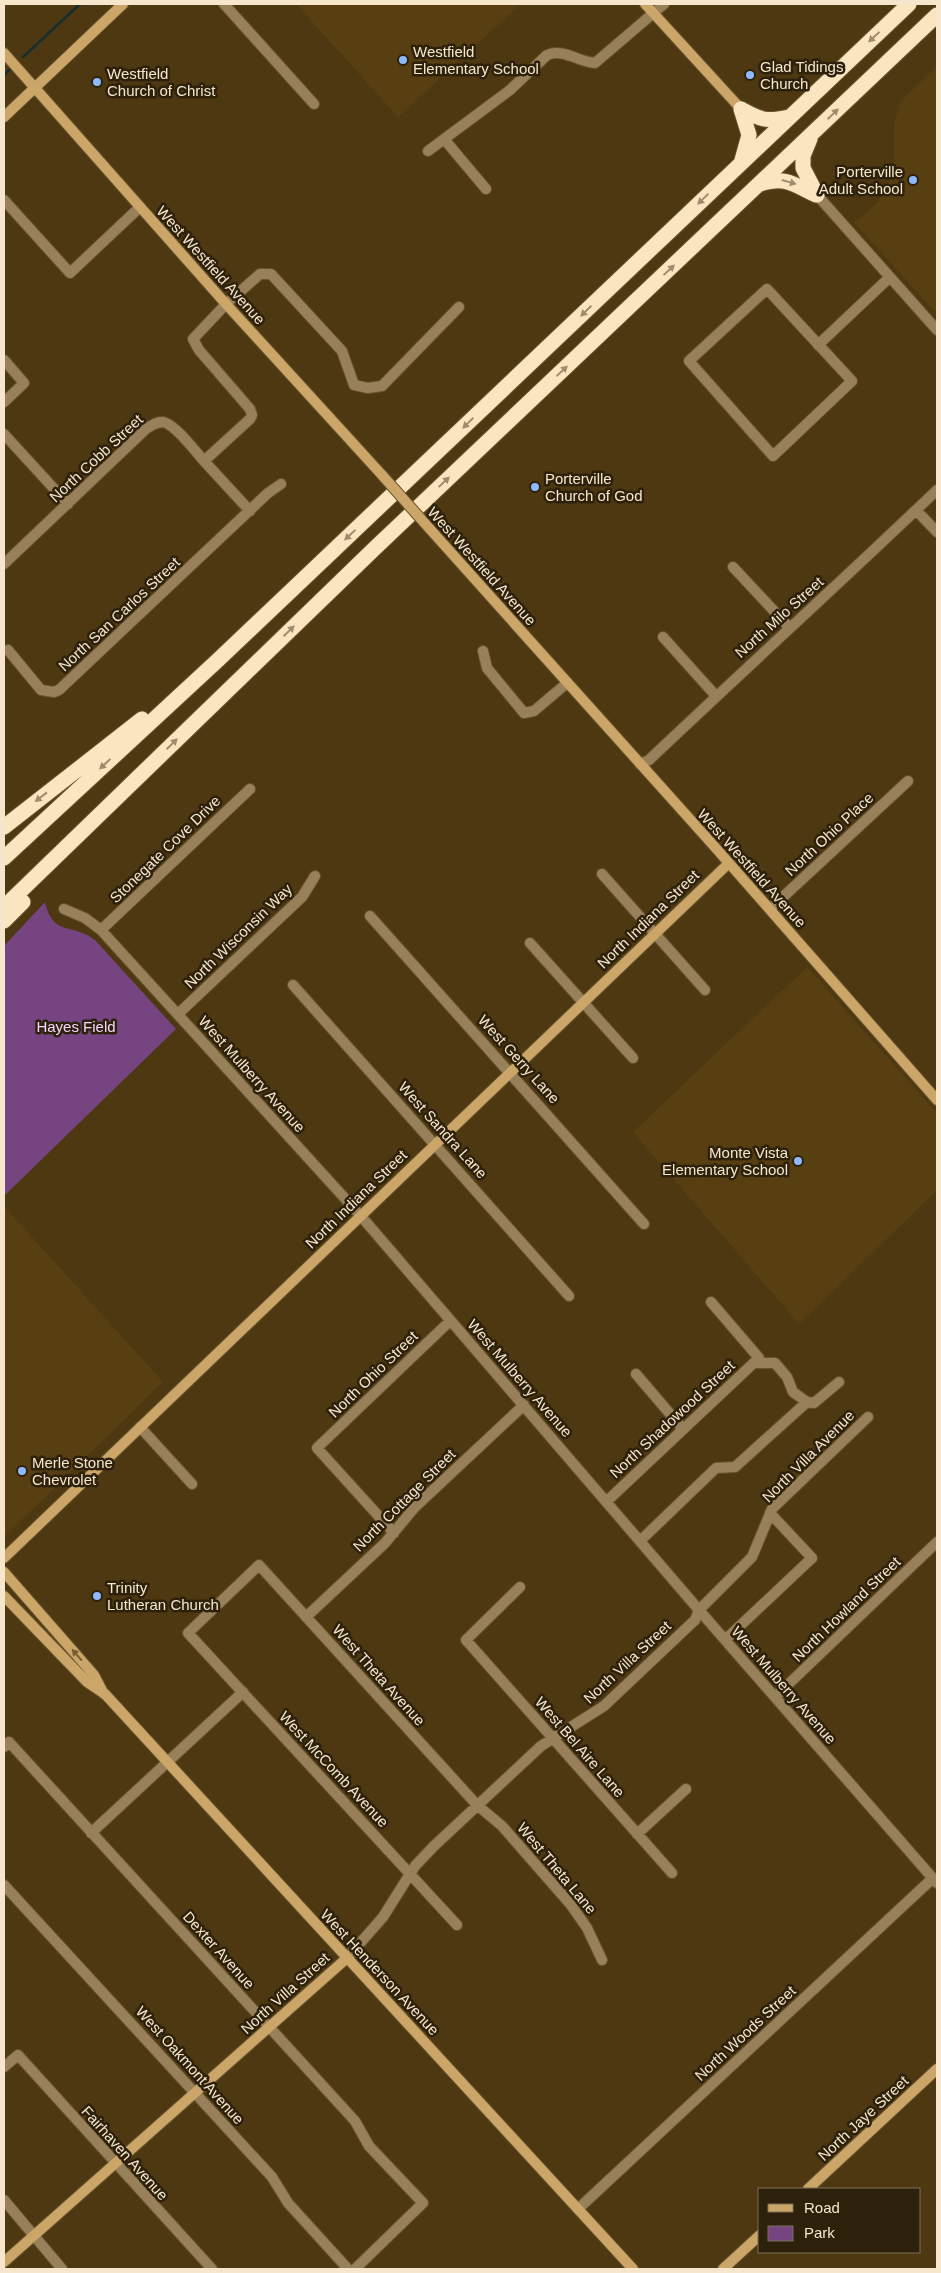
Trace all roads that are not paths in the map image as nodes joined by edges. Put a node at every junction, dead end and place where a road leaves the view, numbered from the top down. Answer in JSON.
{"nodes":[{"id":1,"x":123,"y":4,"type":"edge"},
{"id":2,"x":224,"y":4,"type":"edge"},
{"id":3,"x":645,"y":4,"type":"edge"},
{"id":4,"x":664,"y":4,"type":"edge"},
{"id":5,"x":909,"y":4,"type":"edge"},
{"id":6,"x":654,"y":13,"type":"junction"},
{"id":7,"x":937,"y":15,"type":"edge"},
{"id":8,"x":4,"y":53,"type":"edge"},
{"id":9,"x":34,"y":88,"type":"junction"},
{"id":10,"x":314,"y":104,"type":"dead end"},
{"id":11,"x":741,"y":109,"type":"junction"},
{"id":12,"x":4,"y":116,"type":"edge"},
{"id":13,"x":789,"y":117,"type":"junction"},
{"id":14,"x":810,"y":136,"type":"junction"},
{"id":15,"x":444,"y":139,"type":"junction"},
{"id":16,"x":428,"y":151,"type":"dead end"},
{"id":17,"x":739,"y":165,"type":"junction"},
{"id":18,"x":760,"y":184,"type":"junction"},
{"id":19,"x":486,"y":189,"type":"dead end"},
{"id":20,"x":817,"y":195,"type":"junction"},
{"id":21,"x":4,"y":200,"type":"edge"},
{"id":22,"x":140,"y":207,"type":"junction"},
{"id":23,"x":890,"y":277,"type":"junction"},
{"id":24,"x":226,"y":304,"type":"junction"},
{"id":25,"x":459,"y":307,"type":"dead end"},
{"id":26,"x":937,"y":330,"type":"edge"},
{"id":27,"x":818,"y":345,"type":"junction"},
{"id":28,"x":4,"y":360,"type":"edge"},
{"id":29,"x":4,"y":402,"type":"edge"},
{"id":30,"x":4,"y":434,"type":"edge"},
{"id":31,"x":204,"y":461,"type":"junction"},
{"id":32,"x":281,"y":484,"type":"dead end"},
{"id":33,"x":937,"y":490,"type":"edge"},
{"id":34,"x":68,"y":504,"type":"junction"},
{"id":35,"x":916,"y":510,"type":"junction"},
{"id":36,"x":250,"y":511,"type":"junction"},
{"id":37,"x":937,"y":532,"type":"edge"},
{"id":38,"x":4,"y":564,"type":"edge"},
{"id":39,"x":733,"y":567,"type":"dead end"},
{"id":40,"x":788,"y":627,"type":"junction"},
{"id":41,"x":663,"y":637,"type":"dead end"},
{"id":42,"x":5,"y":650,"type":"edge"},
{"id":43,"x":484,"y":651,"type":"dead end"},
{"id":44,"x":218,"y":660,"type":"junction"},
{"id":45,"x":567,"y":683,"type":"junction"},
{"id":46,"x":716,"y":696,"type":"junction"},
{"id":47,"x":640,"y":764,"type":"junction"},
{"id":48,"x":137,"y":778,"type":"junction"},
{"id":49,"x":908,"y":781,"type":"dead end"},
{"id":50,"x":250,"y":789,"type":"dead end"},
{"id":51,"x":4,"y":826,"type":"edge"},
{"id":52,"x":4,"y":858,"type":"edge"},
{"id":53,"x":729,"y":863,"type":"junction"},
{"id":54,"x":602,"y":874,"type":"dead end"},
{"id":55,"x":315,"y":876,"type":"dead end"},
{"id":56,"x":4,"y":907,"type":"edge"},
{"id":57,"x":64,"y":909,"type":"dead end"},
{"id":58,"x":770,"y":909,"type":"junction"},
{"id":59,"x":370,"y":916,"type":"dead end"},
{"id":60,"x":4,"y":921,"type":"edge"},
{"id":61,"x":101,"y":930,"type":"junction"},
{"id":62,"x":656,"y":933,"type":"junction"},
{"id":63,"x":530,"y":943,"type":"dead end"},
{"id":64,"x":293,"y":985,"type":"dead end"},
{"id":65,"x":705,"y":990,"type":"dead end"},
{"id":66,"x":584,"y":1002,"type":"junction"},
{"id":67,"x":178,"y":1014,"type":"junction"},
{"id":68,"x":633,"y":1058,"type":"dead end"},
{"id":69,"x":510,"y":1072,"type":"junction"},
{"id":70,"x":937,"y":1100,"type":"edge"},
{"id":71,"x":436,"y":1144,"type":"junction"},
{"id":72,"x":360,"y":1215,"type":"junction"},
{"id":73,"x":644,"y":1224,"type":"dead end"},
{"id":74,"x":569,"y":1296,"type":"dead end"},
{"id":75,"x":711,"y":1302,"type":"dead end"},
{"id":76,"x":450,"y":1320,"type":"junction"},
{"id":77,"x":756,"y":1360,"type":"junction"},
{"id":78,"x":636,"y":1374,"type":"dead end"},
{"id":79,"x":839,"y":1382,"type":"dead end"},
{"id":80,"x":807,"y":1402,"type":"junction"},
{"id":81,"x":524,"y":1404,"type":"junction"},
{"id":82,"x":868,"y":1417,"type":"dead end"},
{"id":83,"x":140,"y":1427,"type":"junction"},
{"id":84,"x":683,"y":1429,"type":"junction"},
{"id":85,"x":192,"y":1484,"type":"dead end"},
{"id":86,"x":606,"y":1502,"type":"junction"},
{"id":87,"x":770,"y":1513,"type":"junction"},
{"id":88,"x":394,"y":1532,"type":"junction"},
{"id":89,"x":640,"y":1541,"type":"junction"},
{"id":90,"x":937,"y":1542,"type":"edge"},
{"id":91,"x":4,"y":1558,"type":"edge"},
{"id":92,"x":4,"y":1572,"type":"edge"},
{"id":93,"x":520,"y":1587,"type":"dead end"},
{"id":94,"x":4,"y":1596,"type":"edge"},
{"id":95,"x":699,"y":1610,"type":"junction"},
{"id":96,"x":306,"y":1617,"type":"junction"},
{"id":97,"x":188,"y":1633,"type":"joint"},
{"id":98,"x":725,"y":1640,"type":"junction"},
{"id":99,"x":243,"y":1692,"type":"junction"},
{"id":100,"x":105,"y":1694,"type":"junction"},
{"id":101,"x":775,"y":1697,"type":"junction"},
{"id":102,"x":552,"y":1738,"type":"junction"},
{"id":103,"x":6,"y":1744,"type":"edge"},
{"id":104,"x":167,"y":1762,"type":"junction"},
{"id":105,"x":686,"y":1789,"type":"dead end"},
{"id":106,"x":477,"y":1805,"type":"junction"},
{"id":107,"x":91,"y":1833,"type":"junction"},
{"id":108,"x":637,"y":1834,"type":"junction"},
{"id":109,"x":672,"y":1873,"type":"dead end"},
{"id":110,"x":410,"y":1874,"type":"junction"},
{"id":111,"x":935,"y":1880,"type":"edge"},
{"id":112,"x":4,"y":1885,"type":"edge"},
{"id":113,"x":457,"y":1926,"type":"dead end"},
{"id":114,"x":347,"y":1958,"type":"junction"},
{"id":115,"x":602,"y":1960,"type":"dead end"},
{"id":116,"x":269,"y":2028,"type":"junction"},
{"id":117,"x":4,"y":2067,"type":"edge"},
{"id":118,"x":937,"y":2069,"type":"edge"},
{"id":119,"x":195,"y":2093,"type":"junction"},
{"id":120,"x":115,"y":2165,"type":"junction"},
{"id":121,"x":809,"y":2188,"type":"edge"},
{"id":122,"x":4,"y":2200,"type":"edge"},
{"id":123,"x":578,"y":2210,"type":"junction"},
{"id":124,"x":33,"y":2235,"type":"junction"},
{"id":125,"x":758,"y":2237,"type":"edge"},
{"id":126,"x":4,"y":2262,"type":"edge"},
{"id":127,"x":62,"y":2269,"type":"edge"},
{"id":128,"x":212,"y":2269,"type":"edge"},
{"id":129,"x":348,"y":2269,"type":"edge"},
{"id":130,"x":355,"y":2269,"type":"edge"},
{"id":131,"x":633,"y":2269,"type":"edge"},
{"id":132,"x":723,"y":2269,"type":"edge"}],
"edges":[{"from":1,"to":9,"type":"street"},
{"from":2,"to":10,"type":"street"},
{"from":3,"to":6,"type":"street"},
{"from":4,"to":6,"type":"street"},
{"from":5,"to":13,"type":"highway","one_way":true},
{"from":6,"to":11,"type":"street"},
{"from":6,"to":15,"type":"street"},
{"from":14,"to":7,"type":"highway","one_way":true},
{"from":8,"to":9,"type":"street","name":"West Westfield Avenue"},
{"from":9,"to":12,"type":"street"},
{"from":9,"to":22,"type":"street","name":"West Westfield Avenue"},
{"from":11,"to":13,"type":"highway"},
{"from":11,"to":17,"type":"highway"},
{"from":13,"to":17,"type":"highway"},
{"from":14,"to":18,"type":"highway"},
{"from":14,"to":20,"type":"highway"},
{"from":15,"to":16,"type":"street"},
{"from":15,"to":19,"type":"street"},
{"from":17,"to":44,"type":"highway","one_way":true},
{"from":18,"to":20,"type":"highway","one_way":true},
{"from":48,"to":18,"type":"highway","one_way":true},
{"from":20,"to":23,"type":"street"},
{"from":21,"to":22,"type":"street"},
{"from":22,"to":24,"type":"street","name":"West Westfield Avenue"},
{"from":23,"to":26,"type":"street"},
{"from":23,"to":27,"type":"street"},
{"from":24,"to":25,"type":"street"},
{"from":24,"to":31,"type":"street"},
{"from":24,"to":45,"type":"street","name":"West Westfield Avenue","bridge":true},
{"from":27,"to":27,"type":"street"},
{"from":28,"to":29,"type":"street"},
{"from":30,"to":34,"type":"street"},
{"from":31,"to":34,"type":"street","name":"North Cobb Street"},
{"from":31,"to":36,"type":"street"},
{"from":32,"to":36,"type":"street","name":"North San Carlos Street"},
{"from":33,"to":35,"type":"street","name":"North Milo Street"},
{"from":34,"to":38,"type":"street","name":"North Cobb Street"},
{"from":35,"to":37,"type":"street"},
{"from":35,"to":40,"type":"street","name":"North Milo Street"},
{"from":36,"to":42,"type":"street","name":"North San Carlos Street"},
{"from":39,"to":40,"type":"street"},
{"from":40,"to":46,"type":"street","name":"North Milo Street"},
{"from":41,"to":46,"type":"street"},
{"from":43,"to":45,"type":"street"},
{"from":44,"to":51,"type":"highway","one_way":true},
{"from":44,"to":52,"type":"highway","one_way":true},
{"from":45,"to":47,"type":"street","name":"West Westfield Avenue"},
{"from":46,"to":47,"type":"street","name":"North Milo Street"},
{"from":47,"to":53,"type":"street","name":"West Westfield Avenue"},
{"from":48,"to":56,"type":"highway"},
{"from":48,"to":60,"type":"highway"},
{"from":49,"to":58,"type":"street","name":"North Ohio Place"},
{"from":50,"to":61,"type":"street","name":"Stonegate Cove Drive"},
{"from":53,"to":58,"type":"street","name":"West Westfield Avenue"},
{"from":53,"to":62,"type":"street","name":"North Indiana Street"},
{"from":54,"to":62,"type":"street"},
{"from":55,"to":67,"type":"street","name":"North Wisconsin Way"},
{"from":57,"to":61,"type":"street","name":"West Mulberry Avenue"},
{"from":58,"to":70,"type":"street","name":"West Westfield Avenue"},
{"from":59,"to":69,"type":"street","name":"West Gerry Lane"},
{"from":61,"to":67,"type":"street","name":"West Mulberry Avenue"},
{"from":62,"to":65,"type":"street"},
{"from":62,"to":66,"type":"street","name":"North Indiana Street"},
{"from":63,"to":66,"type":"street"},
{"from":64,"to":71,"type":"street","name":"West Sandra Lane"},
{"from":66,"to":68,"type":"street"},
{"from":66,"to":69,"type":"street","name":"North Indiana Street"},
{"from":67,"to":72,"type":"street","name":"West Mulberry Avenue"},
{"from":69,"to":71,"type":"street","name":"North Indiana Street"},
{"from":69,"to":73,"type":"street","name":"West Gerry Lane"},
{"from":71,"to":72,"type":"street","name":"North Indiana Street"},
{"from":71,"to":74,"type":"street","name":"West Sandra Lane"},
{"from":72,"to":76,"type":"street","name":"West Mulberry Avenue"},
{"from":72,"to":83,"type":"street","name":"North Indiana Street"},
{"from":75,"to":77,"type":"street"},
{"from":76,"to":81,"type":"street","name":"West Mulberry Avenue"},
{"from":76,"to":88,"type":"street","name":"North Ohio Street"},
{"from":77,"to":80,"type":"street"},
{"from":77,"to":84,"type":"street","name":"North Shadowood Street"},
{"from":78,"to":84,"type":"street"},
{"from":79,"to":80,"type":"street"},
{"from":80,"to":89,"type":"street"},
{"from":81,"to":86,"type":"street","name":"West Mulberry Avenue"},
{"from":81,"to":88,"type":"street","name":"North Cottage Street"},
{"from":82,"to":87,"type":"street","name":"North Villa Avenue"},
{"from":83,"to":85,"type":"street"},
{"from":83,"to":91,"type":"street","name":"North Indiana Street"},
{"from":84,"to":86,"type":"street","name":"North Shadowood Street"},
{"from":86,"to":89,"type":"street","name":"West Mulberry Avenue"},
{"from":87,"to":95,"type":"street","name":"North Villa Avenue"},
{"from":87,"to":98,"type":"street"},
{"from":88,"to":96,"type":"street","name":"North Cottage Street"},
{"from":89,"to":95,"type":"street","name":"West Mulberry Avenue"},
{"from":90,"to":101,"type":"street","name":"North Howland Street"},
{"from":100,"to":92,"type":"street","name":"West Henderson Avenue","one_way":true},
{"from":93,"to":102,"type":"street","name":"West Bel Aire Lane"},
{"from":94,"to":100,"type":"street","name":"West Henderson Avenue"},
{"from":95,"to":98,"type":"street","name":"West Mulberry Avenue"},
{"from":95,"to":102,"type":"street","name":"North Villa Street"},
{"from":96,"to":97,"type":"street","name":"West Theta Avenue"},
{"from":96,"to":106,"type":"street","name":"West Theta Avenue"},
{"from":97,"to":99,"type":"street","name":"West McComb Avenue"},
{"from":98,"to":101,"type":"street","name":"West Mulberry Avenue"},
{"from":99,"to":104,"type":"street"},
{"from":99,"to":110,"type":"street","name":"West McComb Avenue"},
{"from":100,"to":104,"type":"street","name":"West Henderson Avenue"},
{"from":101,"to":111,"type":"street","name":"West Mulberry Avenue"},
{"from":102,"to":106,"type":"street","name":"North Villa Street"},
{"from":102,"to":108,"type":"street","name":"West Bel Aire Lane"},
{"from":103,"to":107,"type":"street","name":"Dexter Avenue"},
{"from":104,"to":107,"type":"street"},
{"from":104,"to":114,"type":"street","name":"West Henderson Avenue"},
{"from":105,"to":108,"type":"street"},
{"from":106,"to":110,"type":"street","name":"North Villa Street"},
{"from":106,"to":115,"type":"street","name":"West Theta Lane"},
{"from":107,"to":116,"type":"street","name":"Dexter Avenue"},
{"from":108,"to":109,"type":"street","name":"West Bel Aire Lane"},
{"from":110,"to":113,"type":"street","name":"West McComb Avenue"},
{"from":110,"to":114,"type":"street","name":"North Villa Street"},
{"from":111,"to":123,"type":"street","name":"North Woods Street"},
{"from":112,"to":119,"type":"street","name":"West Oakmont Avenue"},
{"from":114,"to":116,"type":"street","name":"North Villa Street"},
{"from":114,"to":123,"type":"street","name":"West Henderson Avenue"},
{"from":116,"to":119,"type":"street","name":"North Villa Street"},
{"from":116,"to":130,"type":"street","name":"Dexter Avenue"},
{"from":117,"to":120,"type":"street","name":"Fairhaven Avenue"},
{"from":118,"to":121,"type":"street","name":"North Jaye Street"},
{"from":119,"to":120,"type":"street","name":"North Villa Street"},
{"from":119,"to":129,"type":"street","name":"West Oakmont Avenue"},
{"from":120,"to":124,"type":"street","name":"North Villa Street"},
{"from":120,"to":128,"type":"street","name":"Fairhaven Avenue"},
{"from":122,"to":124,"type":"street"},
{"from":123,"to":131,"type":"street","name":"West Henderson Avenue"},
{"from":124,"to":126,"type":"street","name":"North Villa Street"},
{"from":124,"to":127,"type":"street"},
{"from":125,"to":132,"type":"street"}]}
